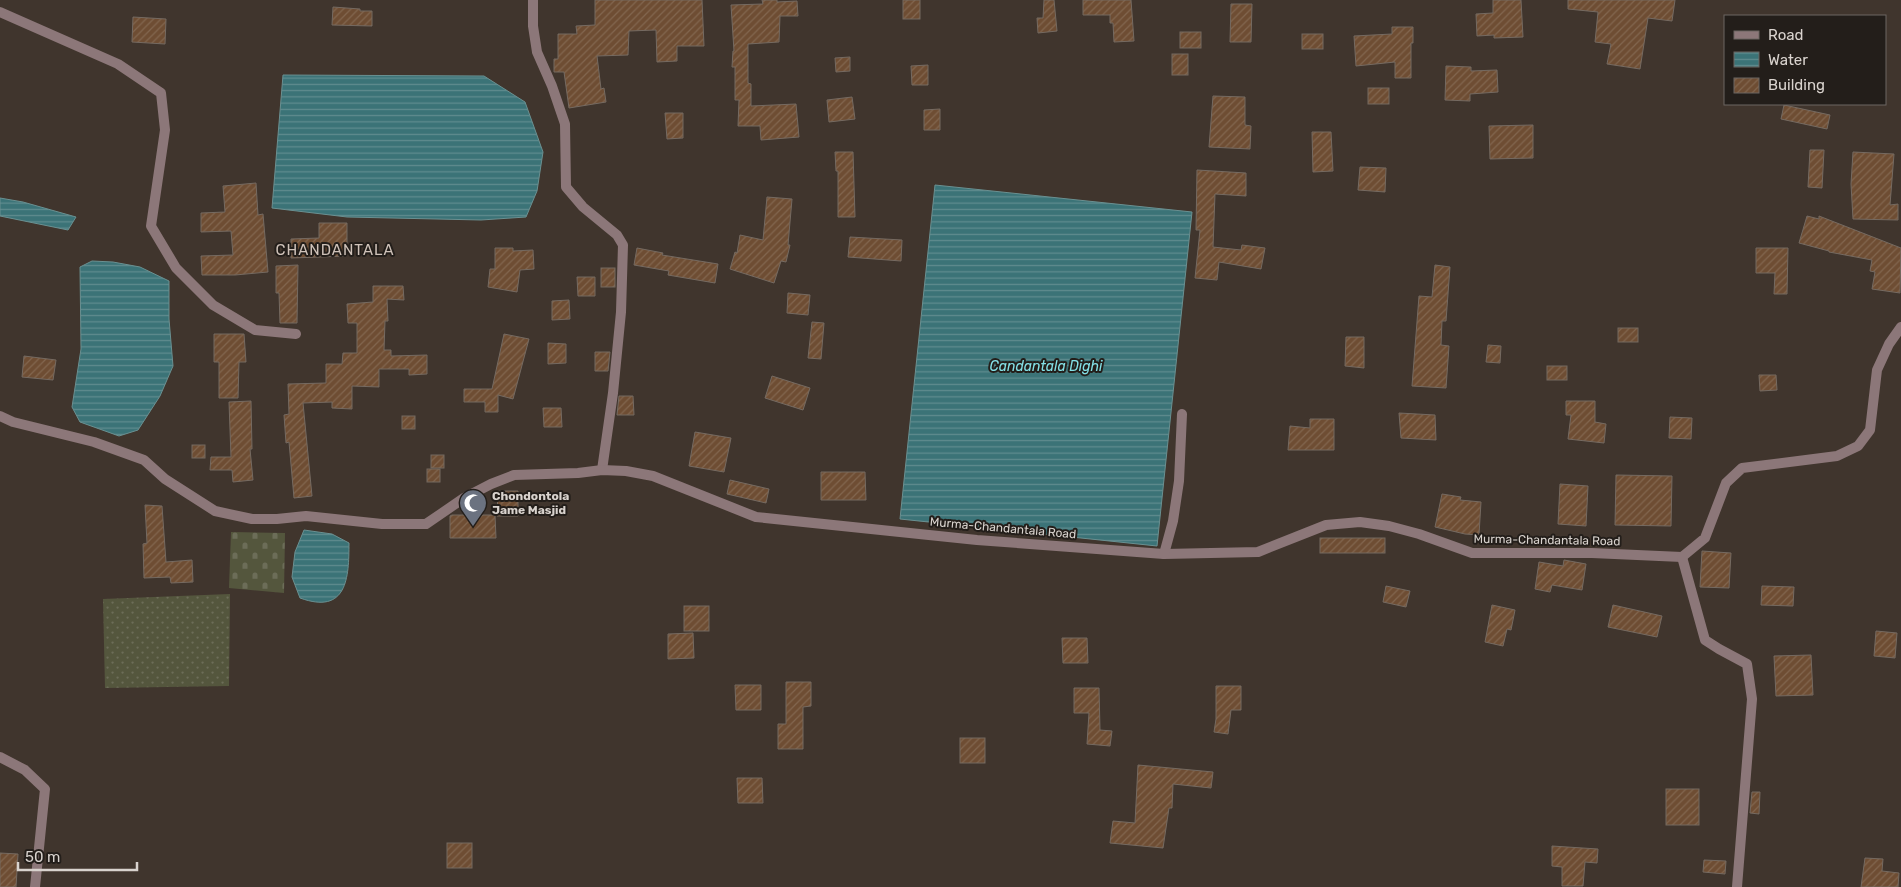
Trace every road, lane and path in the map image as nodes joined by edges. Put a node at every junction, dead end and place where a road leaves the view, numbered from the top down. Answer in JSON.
{"nodes":[{"id":1,"x":533,"y":0,"type":"edge"},
{"id":2,"x":0,"y":12,"type":"edge"},
{"id":3,"x":1901,"y":327,"type":"edge"},
{"id":4,"x":296,"y":334,"type":"dead end"},
{"id":5,"x":1182,"y":414,"type":"dead end"},
{"id":6,"x":0,"y":416,"type":"edge"},
{"id":7,"x":602,"y":470,"type":"junction"},
{"id":8,"x":1164,"y":554,"type":"junction"},
{"id":9,"x":1682,"y":557,"type":"junction"},
{"id":10,"x":0,"y":757,"type":"edge"},
{"id":11,"x":34,"y":887,"type":"edge"},
{"id":12,"x":1737,"y":887,"type":"edge"}],
"edges":[{"from":1,"to":7,"type":"street"},
{"from":2,"to":4,"type":"street"},
{"from":3,"to":9,"type":"street"},
{"from":5,"to":8,"type":"street"},
{"from":6,"to":7,"type":"street","name":"Murma-Chandantala Road"},
{"from":7,"to":8,"type":"street","name":"Murma-Chandantala Road"},
{"from":8,"to":9,"type":"street","name":"Murma-Chandantala Road"},
{"from":9,"to":12,"type":"street"},
{"from":10,"to":11,"type":"street"}]}
